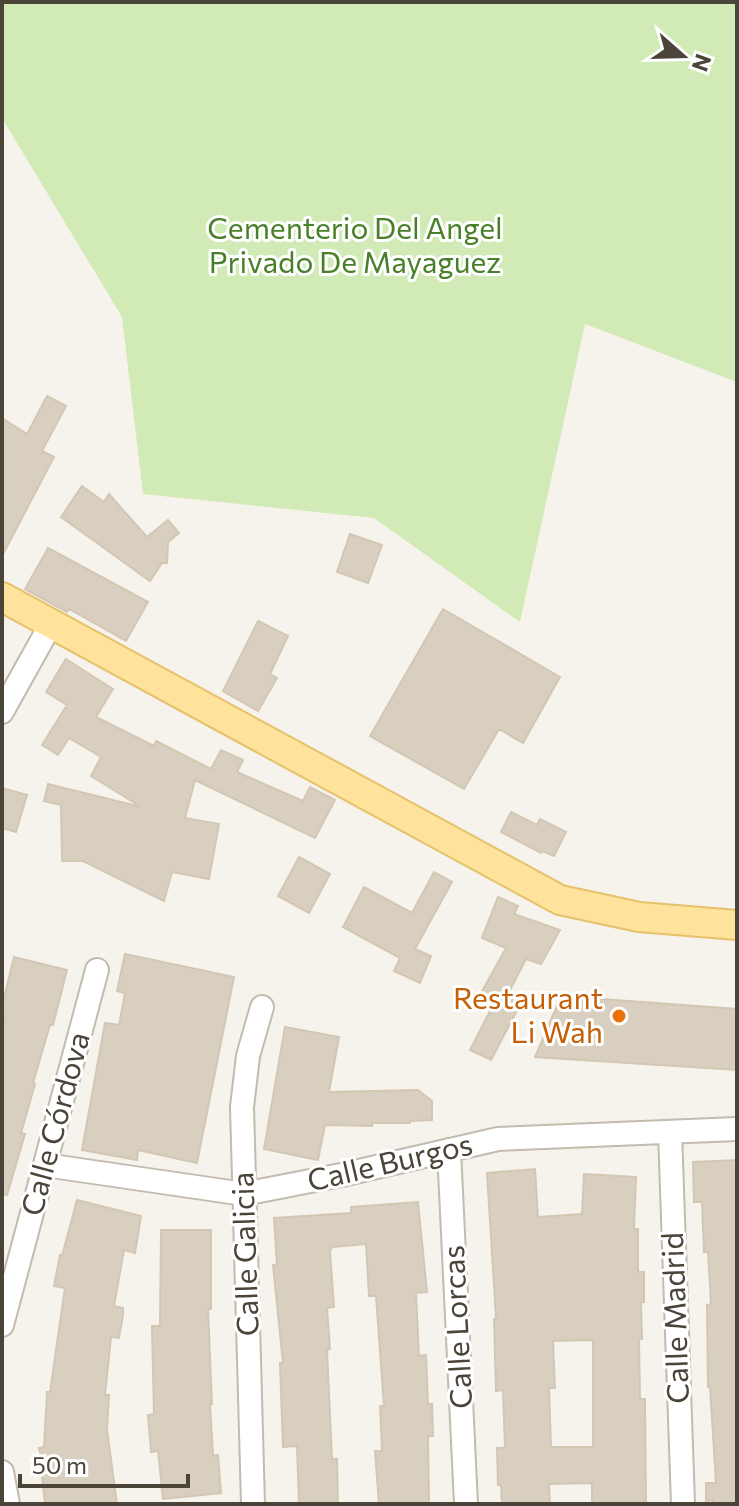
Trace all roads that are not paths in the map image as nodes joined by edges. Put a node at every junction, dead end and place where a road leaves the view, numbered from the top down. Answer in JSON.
{"nodes":[{"id":1,"x":2,"y":597,"type":"edge"},
{"id":2,"x":51,"y":624,"type":"junction"},
{"id":3,"x":2,"y":712,"type":"edge"},
{"id":4,"x":737,"y":925,"type":"edge"},
{"id":5,"x":97,"y":970,"type":"dead end"},
{"id":6,"x":262,"y":1007,"type":"dead end"},
{"id":7,"x":737,"y":1129,"type":"edge"},
{"id":8,"x":670,"y":1132,"type":"junction"},
{"id":9,"x":449,"y":1150,"type":"junction"},
{"id":10,"x":45,"y":1165,"type":"junction"},
{"id":11,"x":244,"y":1194,"type":"junction"},
{"id":12,"x":2,"y":1325,"type":"edge"},
{"id":13,"x":2,"y":1472,"type":"edge"},
{"id":14,"x":8,"y":1504,"type":"edge"},
{"id":15,"x":253,"y":1504,"type":"edge"},
{"id":16,"x":466,"y":1504,"type":"edge"},
{"id":17,"x":683,"y":1504,"type":"edge"}],
"edges":[{"from":1,"to":2,"type":"main road"},
{"from":2,"to":3,"type":"street"},
{"from":2,"to":4,"type":"main road"},
{"from":5,"to":10,"type":"street","name":"Calle Córdova"},
{"from":6,"to":11,"type":"street","name":"Calle Galicia"},
{"from":7,"to":8,"type":"street","name":"Calle Burgos"},
{"from":8,"to":9,"type":"street","name":"Calle Burgos"},
{"from":8,"to":17,"type":"street","name":"Calle Madrid"},
{"from":9,"to":11,"type":"street","name":"Calle Burgos"},
{"from":9,"to":16,"type":"street","name":"Calle Lorcas"},
{"from":10,"to":11,"type":"street","name":"Calle Burgos"},
{"from":10,"to":12,"type":"street","name":"Calle Córdova"},
{"from":11,"to":15,"type":"street","name":"Calle Galicia"},
{"from":13,"to":14,"type":"street"}]}
